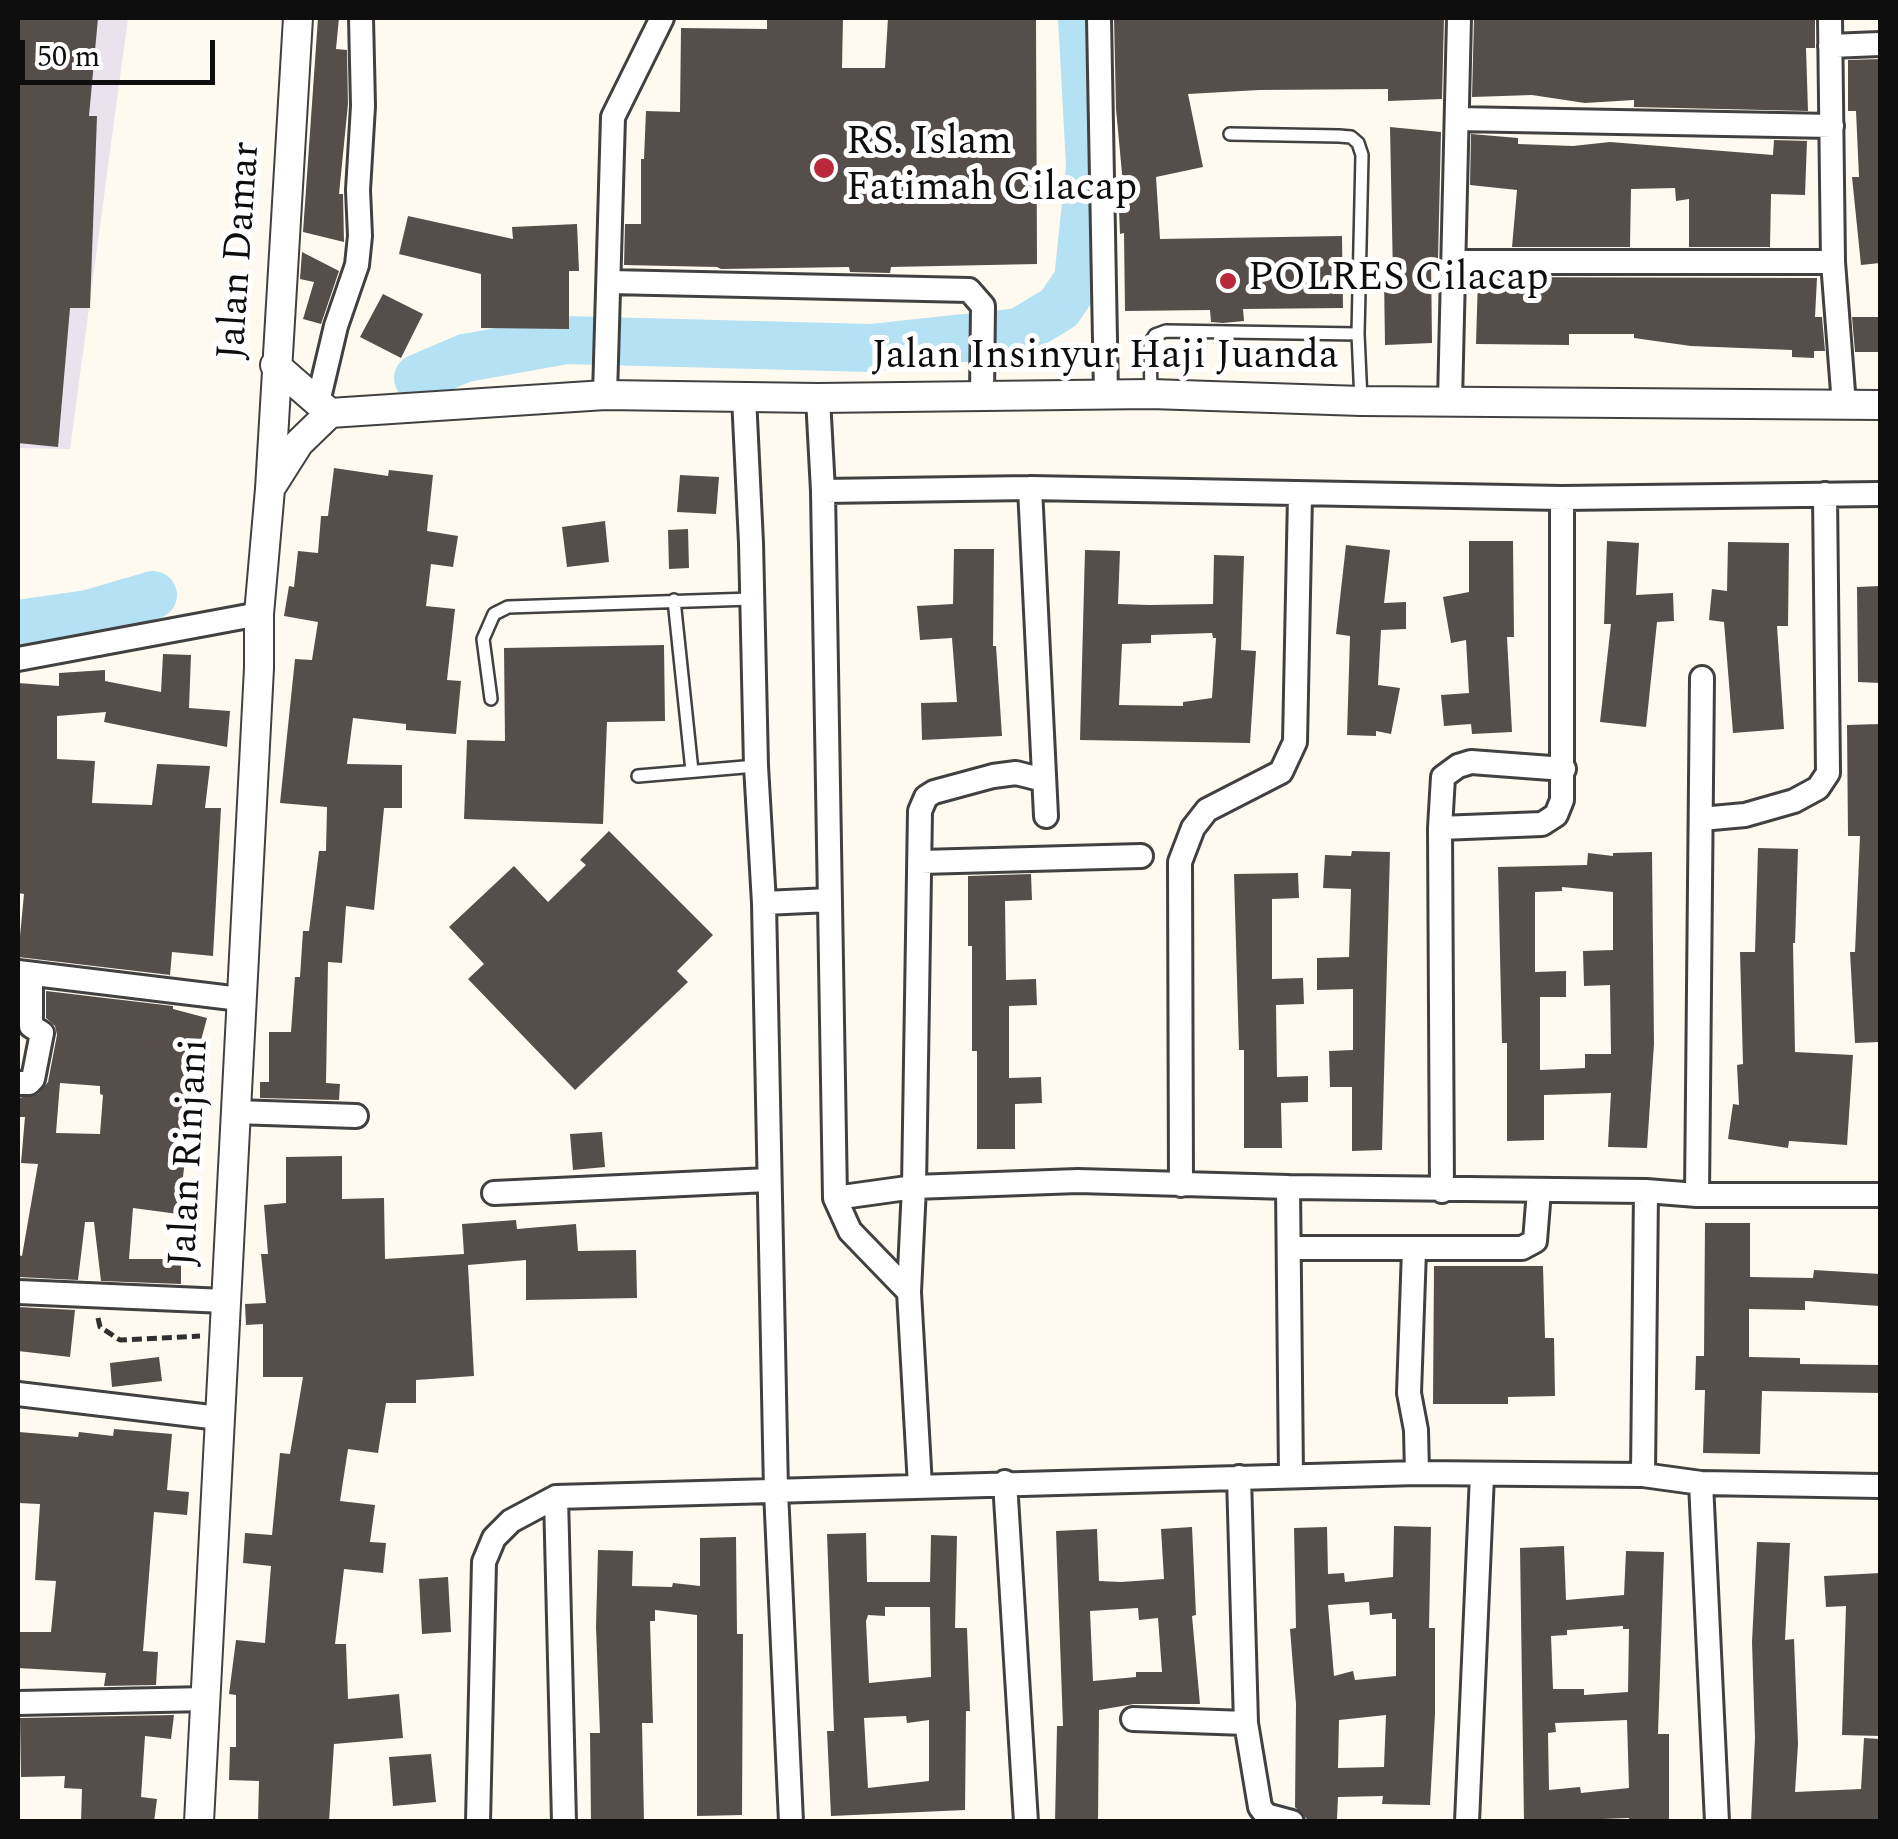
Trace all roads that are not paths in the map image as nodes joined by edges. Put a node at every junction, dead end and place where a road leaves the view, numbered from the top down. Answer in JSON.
{"nodes":[{"id":1,"x":298,"y":18,"type":"edge"},
{"id":2,"x":361,"y":18,"type":"edge"},
{"id":3,"x":662,"y":18,"type":"edge"},
{"id":4,"x":1099,"y":18,"type":"edge"},
{"id":5,"x":1459,"y":18,"type":"edge"},
{"id":6,"x":1830,"y":18,"type":"edge"},
{"id":7,"x":1880,"y":44,"type":"edge"},
{"id":8,"x":1830,"y":46,"type":"junction"},
{"id":9,"x":1457,"y":119,"type":"junction"},
{"id":10,"x":1832,"y":126,"type":"junction"},
{"id":11,"x":1230,"y":134,"type":"dead end"},
{"id":12,"x":1454,"y":262,"type":"junction"},
{"id":13,"x":1834,"y":262,"type":"junction"},
{"id":14,"x":610,"y":282,"type":"junction"},
{"id":15,"x":1358,"y":334,"type":"junction"},
{"id":16,"x":275,"y":364,"type":"junction"},
{"id":17,"x":1106,"y":394,"type":"junction"},
{"id":18,"x":1150,"y":394,"type":"junction"},
{"id":19,"x":605,"y":395,"type":"junction"},
{"id":20,"x":982,"y":395,"type":"junction"},
{"id":21,"x":744,"y":398,"type":"junction"},
{"id":22,"x":818,"y":398,"type":"junction"},
{"id":23,"x":1361,"y":401,"type":"junction"},
{"id":24,"x":1450,"y":401,"type":"junction"},
{"id":25,"x":1880,"y":404,"type":"edge"},
{"id":26,"x":1844,"y":405,"type":"junction"},
{"id":27,"x":324,"y":408,"type":"junction"},
{"id":28,"x":1030,"y":488,"type":"junction"},
{"id":29,"x":270,"y":490,"type":"junction"},
{"id":30,"x":822,"y":491,"type":"junction"},
{"id":31,"x":1825,"y":494,"type":"junction"},
{"id":32,"x":1880,"y":494,"type":"edge"},
{"id":33,"x":1300,"y":496,"type":"junction"},
{"id":34,"x":1562,"y":498,"type":"junction"},
{"id":35,"x":751,"y":598,"type":"junction"},
{"id":36,"x":674,"y":600,"type":"junction"},
{"id":37,"x":259,"y":614,"type":"junction"},
{"id":38,"x":18,"y":659,"type":"edge"},
{"id":39,"x":1702,"y":678,"type":"dead end"},
{"id":40,"x":491,"y":700,"type":"dead end"},
{"id":41,"x":756,"y":766,"type":"junction"},
{"id":42,"x":1564,"y":769,"type":"junction"},
{"id":43,"x":692,"y":771,"type":"junction"},
{"id":44,"x":638,"y":776,"type":"dead end"},
{"id":45,"x":1044,"y":780,"type":"junction"},
{"id":46,"x":1046,"y":816,"type":"dead end"},
{"id":47,"x":1701,"y":819,"type":"junction"},
{"id":48,"x":1440,"y":828,"type":"junction"},
{"id":49,"x":1140,"y":856,"type":"dead end"},
{"id":50,"x":921,"y":862,"type":"junction"},
{"id":51,"x":830,"y":900,"type":"junction"},
{"id":52,"x":764,"y":902,"type":"junction"},
{"id":53,"x":24,"y":973,"type":"edge"},
{"id":54,"x":240,"y":998,"type":"junction"},
{"id":55,"x":18,"y":1083,"type":"edge"},
{"id":56,"x":235,"y":1112,"type":"junction"},
{"id":57,"x":356,"y":1116,"type":"dead end"},
{"id":58,"x":768,"y":1180,"type":"junction"},
{"id":59,"x":1181,"y":1185,"type":"junction"},
{"id":60,"x":914,"y":1187,"type":"junction"},
{"id":61,"x":1288,"y":1187,"type":"junction"},
{"id":62,"x":1539,"y":1190,"type":"junction"},
{"id":63,"x":1442,"y":1191,"type":"junction"},
{"id":64,"x":1646,"y":1191,"type":"junction"},
{"id":65,"x":494,"y":1193,"type":"dead end"},
{"id":66,"x":1697,"y":1195,"type":"junction"},
{"id":67,"x":1880,"y":1195,"type":"edge"},
{"id":68,"x":835,"y":1198,"type":"junction"},
{"id":69,"x":1291,"y":1248,"type":"junction"},
{"id":70,"x":1414,"y":1250,"type":"junction"},
{"id":71,"x":18,"y":1292,"type":"edge"},
{"id":72,"x":909,"y":1292,"type":"junction"},
{"id":73,"x":225,"y":1301,"type":"junction"},
{"id":74,"x":18,"y":1394,"type":"edge"},
{"id":75,"x":219,"y":1418,"type":"junction"},
{"id":76,"x":1418,"y":1473,"type":"junction"},
{"id":77,"x":1240,"y":1476,"type":"junction"},
{"id":78,"x":1291,"y":1476,"type":"junction"},
{"id":79,"x":1482,"y":1476,"type":"junction"},
{"id":80,"x":1643,"y":1476,"type":"junction"},
{"id":81,"x":1005,"y":1482,"type":"junction"},
{"id":82,"x":1701,"y":1483,"type":"junction"},
{"id":83,"x":920,"y":1486,"type":"junction"},
{"id":84,"x":1880,"y":1486,"type":"edge"},
{"id":85,"x":776,"y":1491,"type":"junction"},
{"id":86,"x":556,"y":1497,"type":"junction"},
{"id":87,"x":207,"y":1699,"type":"junction"},
{"id":88,"x":18,"y":1703,"type":"edge"},
{"id":89,"x":1133,"y":1719,"type":"dead end"},
{"id":90,"x":1246,"y":1723,"type":"junction"},
{"id":91,"x":199,"y":1822,"type":"edge"},
{"id":92,"x":478,"y":1822,"type":"edge"},
{"id":93,"x":564,"y":1822,"type":"edge"},
{"id":94,"x":791,"y":1822,"type":"edge"},
{"id":95,"x":1026,"y":1822,"type":"edge"},
{"id":96,"x":1292,"y":1822,"type":"edge"},
{"id":97,"x":1468,"y":1822,"type":"edge"},
{"id":98,"x":1718,"y":1822,"type":"edge"}],
"edges":[{"from":1,"to":16,"type":"street","name":"Jalan Damar"},
{"from":2,"to":27,"type":"street"},
{"from":3,"to":14,"type":"street"},
{"from":4,"to":17,"type":"street"},
{"from":5,"to":9,"type":"street"},
{"from":6,"to":8,"type":"street"},
{"from":7,"to":8,"type":"street"},
{"from":8,"to":10,"type":"street"},
{"from":9,"to":10,"type":"street"},
{"from":9,"to":12,"type":"street"},
{"from":10,"to":13,"type":"street"},
{"from":11,"to":15,"type":"lane"},
{"from":12,"to":13,"type":"street"},
{"from":12,"to":24,"type":"street"},
{"from":13,"to":26,"type":"street"},
{"from":14,"to":19,"type":"street"},
{"from":14,"to":20,"type":"street"},
{"from":15,"to":18,"type":"lane"},
{"from":15,"to":23,"type":"lane"},
{"from":16,"to":27,"type":"street"},
{"from":16,"to":29,"type":"street","name":"Jalan Damar"},
{"from":17,"to":18,"type":"street","name":"Jalan Insinyur Haji Juanda"},
{"from":17,"to":20,"type":"street","name":"Jalan Insinyur Haji Juanda"},
{"from":18,"to":23,"type":"street","name":"Jalan Insinyur Haji Juanda"},
{"from":19,"to":21,"type":"street","name":"Jalan Insinyur Haji Juanda"},
{"from":19,"to":27,"type":"street","name":"Jalan Insinyur Haji Juanda"},
{"from":20,"to":22,"type":"street","name":"Jalan Insinyur Haji Juanda"},
{"from":21,"to":22,"type":"street","name":"Jalan Insinyur Haji Juanda"},
{"from":21,"to":35,"type":"street"},
{"from":22,"to":30,"type":"street"},
{"from":23,"to":24,"type":"street","name":"Jalan Insinyur Haji Juanda"},
{"from":24,"to":26,"type":"street","name":"Jalan Insinyur Haji Juanda"},
{"from":25,"to":26,"type":"street","name":"Jalan Insinyur Haji Juanda"},
{"from":27,"to":29,"type":"street"},
{"from":28,"to":30,"type":"street"},
{"from":28,"to":33,"type":"street"},
{"from":28,"to":45,"type":"street"},
{"from":29,"to":37,"type":"street","name":"Jalan Rinjani"},
{"from":30,"to":51,"type":"street"},
{"from":31,"to":32,"type":"street"},
{"from":31,"to":34,"type":"street"},
{"from":31,"to":47,"type":"street"},
{"from":33,"to":34,"type":"street"},
{"from":33,"to":59,"type":"street"},
{"from":34,"to":42,"type":"street"},
{"from":35,"to":36,"type":"lane"},
{"from":35,"to":41,"type":"street"},
{"from":36,"to":40,"type":"lane"},
{"from":36,"to":43,"type":"lane"},
{"from":37,"to":38,"type":"street"},
{"from":37,"to":54,"type":"street","name":"Jalan Rinjani"},
{"from":39,"to":47,"type":"street"},
{"from":41,"to":43,"type":"lane"},
{"from":41,"to":52,"type":"street"},
{"from":42,"to":48,"type":"street"},
{"from":42,"to":48,"type":"street"},
{"from":43,"to":44,"type":"lane"},
{"from":45,"to":46,"type":"street"},
{"from":45,"to":50,"type":"street"},
{"from":47,"to":66,"type":"street"},
{"from":48,"to":63,"type":"street"},
{"from":49,"to":50,"type":"street"},
{"from":50,"to":60,"type":"street"},
{"from":51,"to":52,"type":"street"},
{"from":51,"to":68,"type":"street"},
{"from":52,"to":58,"type":"street"},
{"from":53,"to":54,"type":"street"},
{"from":53,"to":55,"type":"street"},
{"from":54,"to":56,"type":"street","name":"Jalan Rinjani"},
{"from":56,"to":57,"type":"street"},
{"from":56,"to":73,"type":"street","name":"Jalan Rinjani"},
{"from":58,"to":65,"type":"street"},
{"from":58,"to":85,"type":"street"},
{"from":59,"to":60,"type":"street"},
{"from":59,"to":61,"type":"street"},
{"from":60,"to":68,"type":"street"},
{"from":60,"to":72,"type":"street"},
{"from":61,"to":63,"type":"street"},
{"from":61,"to":69,"type":"street"},
{"from":62,"to":63,"type":"street"},
{"from":62,"to":64,"type":"street"},
{"from":62,"to":70,"type":"street"},
{"from":64,"to":66,"type":"street"},
{"from":64,"to":80,"type":"street"},
{"from":66,"to":67,"type":"street"},
{"from":68,"to":72,"type":"street"},
{"from":69,"to":70,"type":"street"},
{"from":69,"to":78,"type":"street"},
{"from":70,"to":76,"type":"street"},
{"from":71,"to":73,"type":"street"},
{"from":72,"to":83,"type":"street"},
{"from":73,"to":75,"type":"street","name":"Jalan Rinjani"},
{"from":74,"to":75,"type":"street"},
{"from":75,"to":87,"type":"street","name":"Jalan Rinjani"},
{"from":76,"to":78,"type":"street"},
{"from":76,"to":79,"type":"street"},
{"from":77,"to":78,"type":"street"},
{"from":77,"to":81,"type":"street"},
{"from":77,"to":90,"type":"street"},
{"from":79,"to":80,"type":"street"},
{"from":79,"to":97,"type":"street"},
{"from":80,"to":82,"type":"street"},
{"from":81,"to":83,"type":"street"},
{"from":81,"to":95,"type":"street"},
{"from":82,"to":84,"type":"street"},
{"from":82,"to":98,"type":"street"},
{"from":83,"to":85,"type":"street"},
{"from":85,"to":86,"type":"street"},
{"from":85,"to":94,"type":"street"},
{"from":86,"to":92,"type":"street"},
{"from":86,"to":93,"type":"street"},
{"from":87,"to":88,"type":"street"},
{"from":87,"to":91,"type":"street","name":"Jalan Rinjani"},
{"from":89,"to":90,"type":"street"},
{"from":90,"to":96,"type":"street"}]}
